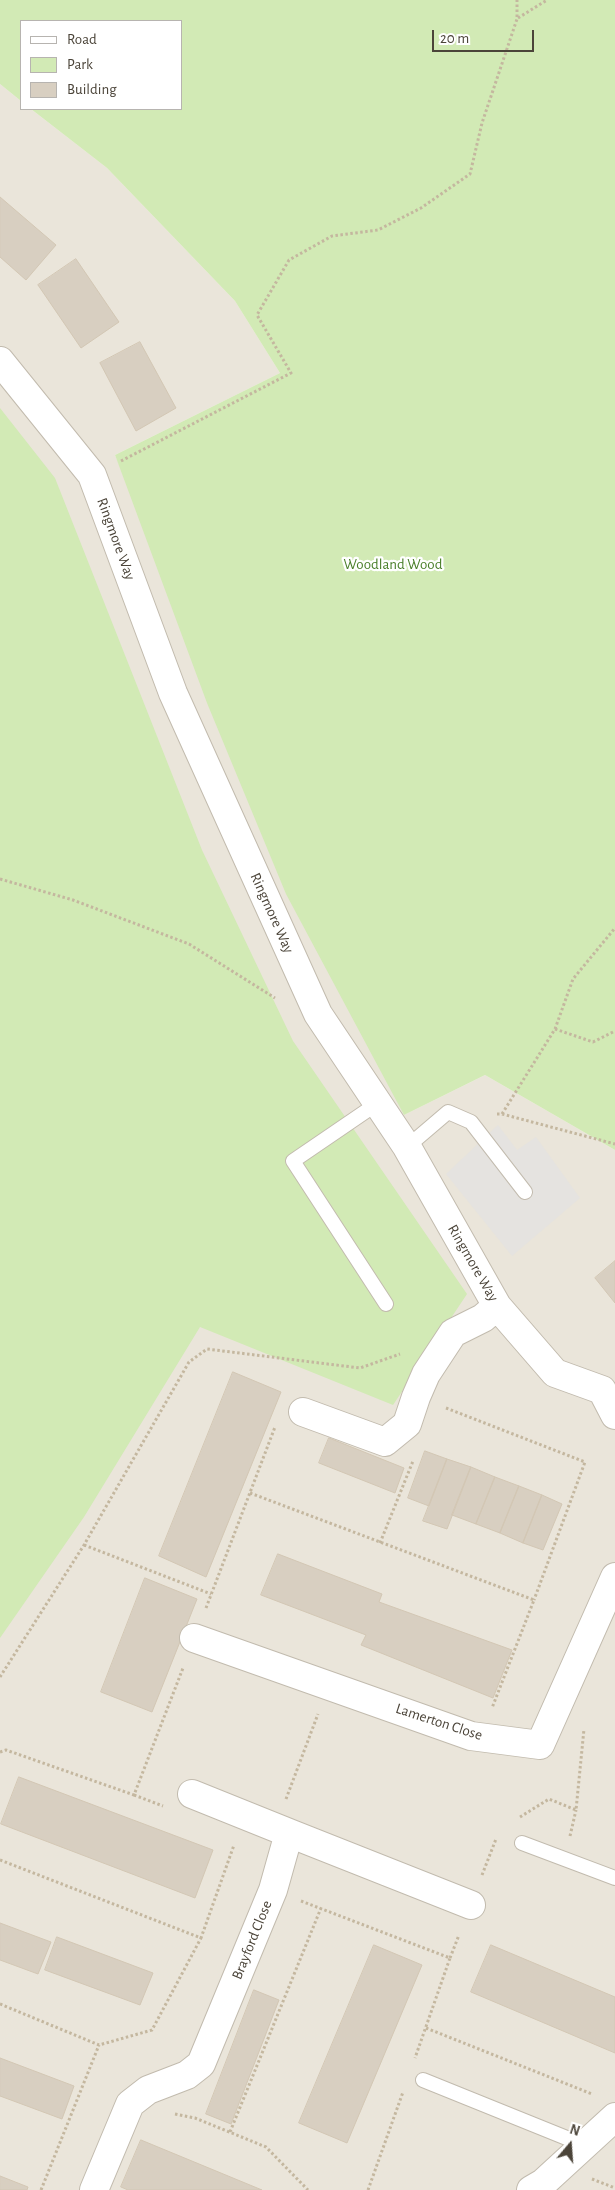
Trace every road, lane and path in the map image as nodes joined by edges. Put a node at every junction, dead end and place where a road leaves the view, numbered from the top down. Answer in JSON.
{"nodes":[{"id":1,"x":517,"y":0,"type":"edge"},
{"id":2,"x":547,"y":0,"type":"edge"},
{"id":3,"x":517,"y":19,"type":"junction"},
{"id":4,"x":0,"y":361,"type":"edge"},
{"id":5,"x":92,"y":475,"type":"junction"},
{"id":6,"x":0,"y":878,"type":"edge"},
{"id":7,"x":615,"y":928,"type":"edge"},
{"id":8,"x":281,"y":1001,"type":"dead end"},
{"id":9,"x":555,"y":1029,"type":"junction"},
{"id":10,"x":615,"y":1031,"type":"edge"},
{"id":11,"x":378,"y":1103,"type":"junction"},
{"id":12,"x":493,"y":1113,"type":"dead end"},
{"id":13,"x":502,"y":1114,"type":"junction"},
{"id":14,"x":615,"y":1144,"type":"edge"},
{"id":15,"x":408,"y":1147,"type":"junction"},
{"id":16,"x":525,"y":1192,"type":"dead end"},
{"id":17,"x":386,"y":1304,"type":"dead end"},
{"id":18,"x":497,"y":1306,"type":"junction"},
{"id":19,"x":406,"y":1352,"type":"dead end"},
{"id":20,"x":608,"y":1388,"type":"edge"},
{"id":21,"x":416,"y":1397,"type":"junction"},
{"id":22,"x":303,"y":1412,"type":"dead end"},
{"id":23,"x":615,"y":1414,"type":"edge"},
{"id":24,"x":414,"y":1460,"type":"dead end"},
{"id":25,"x":250,"y":1493,"type":"dead end"},
{"id":26,"x":380,"y":1542,"type":"junction"},
{"id":27,"x":84,"y":1545,"type":"junction"},
{"id":28,"x":615,"y":1577,"type":"edge"},
{"id":29,"x":211,"y":1594,"type":"dead end"},
{"id":30,"x":534,"y":1600,"type":"junction"},
{"id":31,"x":194,"y":1638,"type":"dead end"},
{"id":32,"x":0,"y":1677,"type":"edge"},
{"id":33,"x":328,"y":1685,"type":"junction"},
{"id":34,"x":585,"y":1721,"type":"dead end"},
{"id":35,"x":481,"y":1737,"type":"junction"},
{"id":36,"x":192,"y":1794,"type":"dead end"},
{"id":37,"x":134,"y":1795,"type":"dead end"},
{"id":38,"x":169,"y":1808,"type":"dead end"},
{"id":39,"x":576,"y":1810,"type":"junction"},
{"id":40,"x":516,"y":1820,"type":"dead end"},
{"id":41,"x":282,"y":1830,"type":"junction"},
{"id":42,"x":499,"y":1831,"type":"dead end"},
{"id":43,"x":579,"y":1840,"type":"dead end"},
{"id":44,"x":522,"y":1843,"type":"dead end"},
{"id":45,"x":234,"y":1844,"type":"dead end"},
{"id":46,"x":0,"y":1860,"type":"edge"},
{"id":47,"x":615,"y":1878,"type":"edge"},
{"id":48,"x":273,"y":1890,"type":"junction"},
{"id":49,"x":470,"y":1905,"type":"junction"},
{"id":50,"x":320,"y":1908,"type":"junction"},
{"id":51,"x":201,"y":1938,"type":"junction"},
{"id":52,"x":450,"y":1958,"type":"junction"},
{"id":53,"x":0,"y":2004,"type":"edge"},
{"id":54,"x":426,"y":2028,"type":"junction"},
{"id":55,"x":99,"y":2045,"type":"junction"},
{"id":56,"x":413,"y":2064,"type":"dead end"},
{"id":57,"x":423,"y":2080,"type":"dead end"},
{"id":58,"x":403,"y":2091,"type":"dead end"},
{"id":59,"x":597,"y":2096,"type":"dead end"},
{"id":60,"x":130,"y":2104,"type":"junction"},
{"id":61,"x":615,"y":2117,"type":"edge"},
{"id":62,"x":230,"y":2132,"type":"junction"},
{"id":63,"x":584,"y":2145,"type":"junction"},
{"id":64,"x":41,"y":2190,"type":"edge"},
{"id":65,"x":94,"y":2190,"type":"edge"},
{"id":66,"x":308,"y":2190,"type":"edge"},
{"id":67,"x":368,"y":2190,"type":"edge"},
{"id":68,"x":531,"y":2190,"type":"edge"}],
"edges":[{"from":1,"to":3,"type":"path"},
{"from":2,"to":3,"type":"path"},
{"from":3,"to":5,"type":"path"},
{"from":4,"to":5,"type":"street","name":"Ringmore Way"},
{"from":5,"to":11,"type":"street","name":"Ringmore Way"},
{"from":6,"to":8,"type":"path"},
{"from":7,"to":9,"type":"path"},
{"from":9,"to":10,"type":"path"},
{"from":9,"to":13,"type":"path"},
{"from":11,"to":15,"type":"street","name":"Ringmore Way"},
{"from":11,"to":17,"type":"lane"},
{"from":12,"to":13,"type":"path"},
{"from":13,"to":14,"type":"path"},
{"from":15,"to":16,"type":"lane"},
{"from":15,"to":18,"type":"street","name":"Ringmore Way"},
{"from":18,"to":20,"type":"street","name":"Ringmore Way"},
{"from":18,"to":21,"type":"street"},
{"from":19,"to":27,"type":"path"},
{"from":20,"to":23,"type":"street","name":"Ringmore Way"},
{"from":21,"to":22,"type":"street"},
{"from":21,"to":30,"type":"path"},
{"from":24,"to":26,"type":"path"},
{"from":25,"to":26,"type":"path"},
{"from":26,"to":30,"type":"path"},
{"from":27,"to":29,"type":"path"},
{"from":27,"to":32,"type":"path"},
{"from":28,"to":35,"type":"street","name":"Lamerton Close"},
{"from":30,"to":35,"type":"path"},
{"from":31,"to":33,"type":"street","name":"Lamerton Close"},
{"from":33,"to":35,"type":"street","name":"Lamerton Close"},
{"from":33,"to":41,"type":"path"},
{"from":34,"to":39,"type":"path"},
{"from":36,"to":41,"type":"street"},
{"from":37,"to":38,"type":"path"},
{"from":39,"to":40,"type":"path"},
{"from":39,"to":43,"type":"path"},
{"from":41,"to":48,"type":"street","name":"Brayford Close"},
{"from":41,"to":49,"type":"street"},
{"from":42,"to":49,"type":"path"},
{"from":44,"to":47,"type":"lane"},
{"from":45,"to":51,"type":"path"},
{"from":46,"to":51,"type":"path"},
{"from":48,"to":50,"type":"path"},
{"from":48,"to":60,"type":"street","name":"Brayford Close"},
{"from":49,"to":52,"type":"path"},
{"from":50,"to":52,"type":"path"},
{"from":50,"to":62,"type":"path"},
{"from":51,"to":55,"type":"path"},
{"from":52,"to":54,"type":"path"},
{"from":53,"to":55,"type":"path"},
{"from":54,"to":56,"type":"path"},
{"from":54,"to":59,"type":"path"},
{"from":55,"to":64,"type":"path"},
{"from":57,"to":63,"type":"lane"},
{"from":58,"to":67,"type":"path"},
{"from":60,"to":62,"type":"path"},
{"from":60,"to":65,"type":"street"},
{"from":61,"to":63,"type":"street"},
{"from":62,"to":66,"type":"path"},
{"from":63,"to":68,"type":"street"}]}
